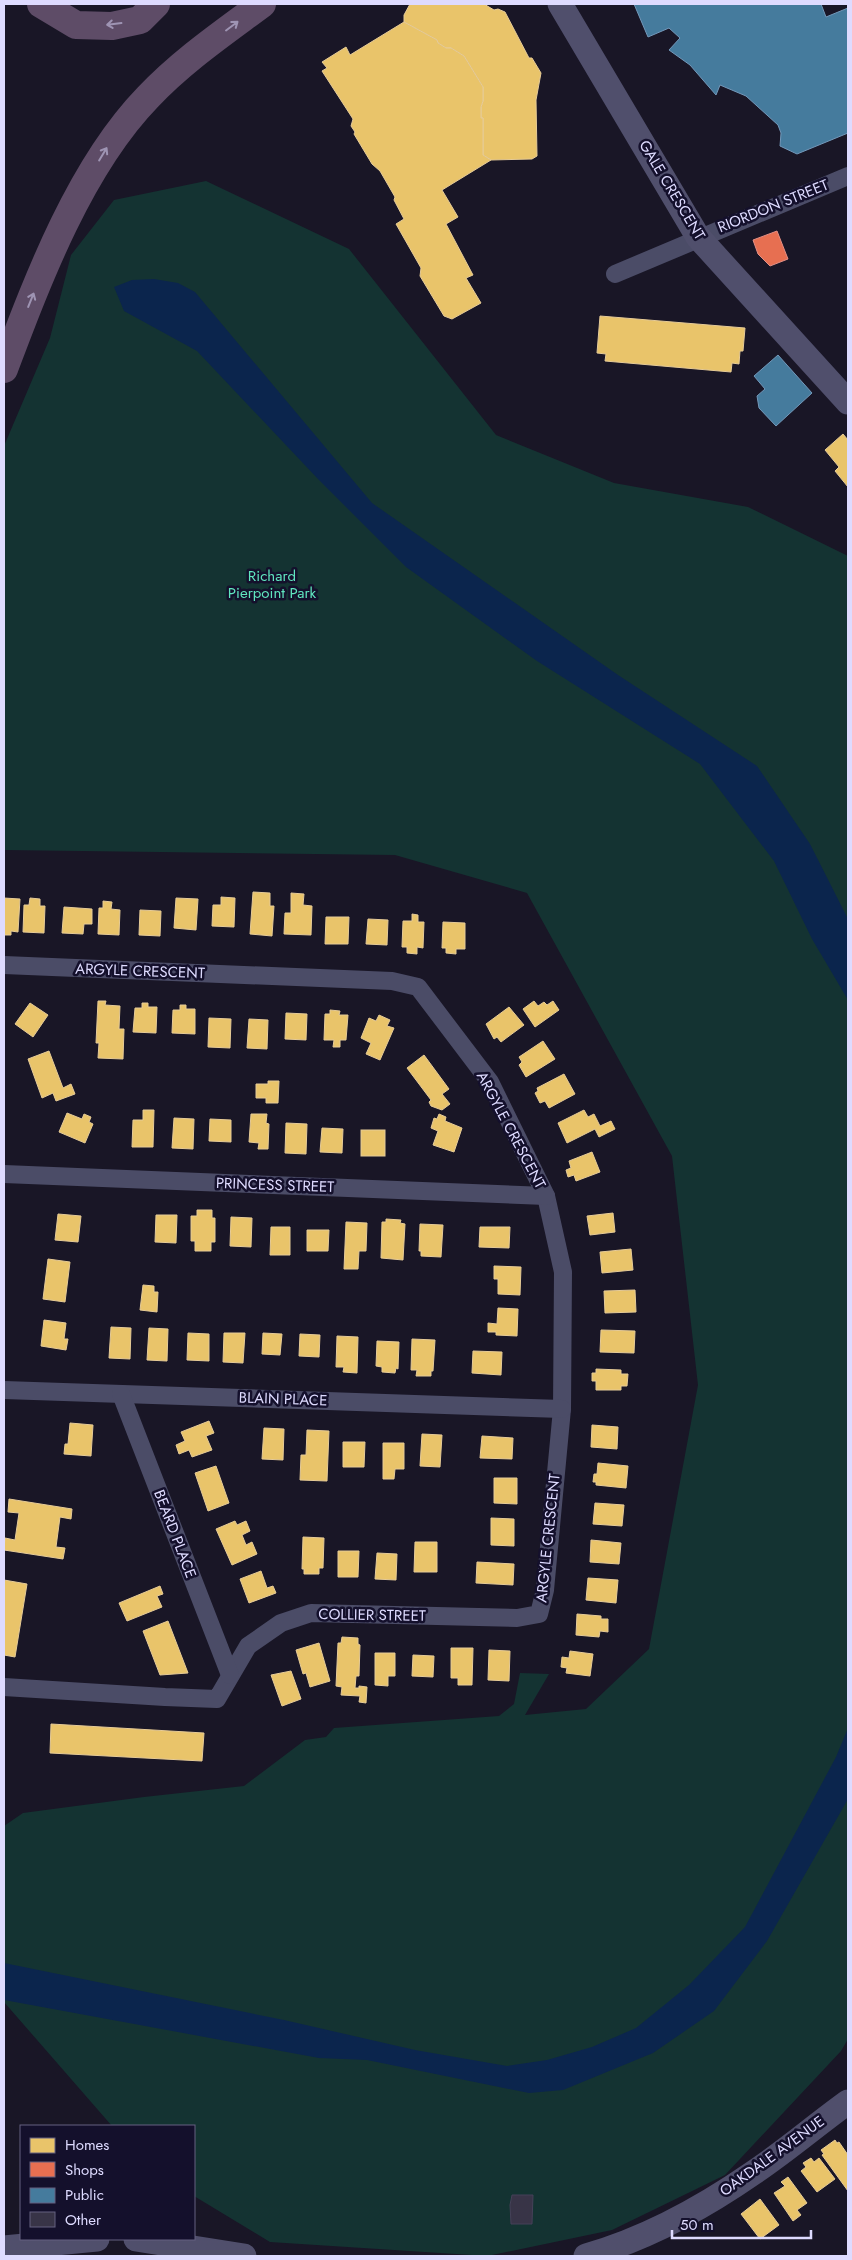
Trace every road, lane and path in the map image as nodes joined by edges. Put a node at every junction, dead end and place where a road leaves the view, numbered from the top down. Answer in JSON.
{"nodes":[{"id":1,"x":41,"y":4,"type":"edge"},
{"id":2,"x":156,"y":4,"type":"edge"},
{"id":3,"x":262,"y":4,"type":"edge"},
{"id":4,"x":560,"y":4,"type":"edge"},
{"id":5,"x":848,"y":176,"type":"edge"},
{"id":6,"x":698,"y":237,"type":"junction"},
{"id":7,"x":615,"y":274,"type":"dead end"},
{"id":8,"x":8,"y":357,"type":"edge"},
{"id":9,"x":848,"y":402,"type":"edge"},
{"id":10,"x":4,"y":965,"type":"edge"},
{"id":11,"x":4,"y":1174,"type":"edge"},
{"id":12,"x":546,"y":1196,"type":"junction"},
{"id":13,"x":4,"y":1390,"type":"edge"},
{"id":14,"x":121,"y":1394,"type":"junction"},
{"id":15,"x":562,"y":1408,"type":"junction"},
{"id":16,"x":540,"y":1614,"type":"joint"},
{"id":17,"x":230,"y":1675,"type":"junction"},
{"id":18,"x":4,"y":1687,"type":"edge"},
{"id":19,"x":848,"y":2102,"type":"edge"},
{"id":20,"x":87,"y":2240,"type":"edge"},
{"id":21,"x":142,"y":2240,"type":"edge"},
{"id":22,"x":4,"y":2248,"type":"edge"},
{"id":23,"x":244,"y":2256,"type":"edge"},
{"id":24,"x":586,"y":2256,"type":"edge"}],
"edges":[{"from":2,"to":1,"type":"highway","one_way":true},
{"from":8,"to":3,"type":"highway","one_way":true},
{"from":4,"to":6,"type":"street","name":"GALE CRESCENT"},
{"from":5,"to":6,"type":"street","name":"RIORDON STREET"},
{"from":6,"to":7,"type":"street","name":"RIORDON STREET"},
{"from":6,"to":9,"type":"street","name":"GALE CRESCENT"},
{"from":10,"to":12,"type":"street","name":"ARGYLE CRESCENT"},
{"from":11,"to":12,"type":"street","name":"PRINCESS STREET"},
{"from":12,"to":15,"type":"street","name":"ARGYLE CRESCENT"},
{"from":13,"to":14,"type":"street","name":"BLAIN PLACE"},
{"from":14,"to":15,"type":"street","name":"BLAIN PLACE"},
{"from":14,"to":17,"type":"street","name":"BEARD PLACE"},
{"from":15,"to":16,"type":"street","name":"ARGYLE CRESCENT"},
{"from":16,"to":17,"type":"street","name":"COLLIER STREET"},
{"from":17,"to":18,"type":"street","name":"COLLIER STREET"},
{"from":19,"to":24,"type":"street","name":"OAKDALE AVENUE"},
{"from":20,"to":22,"type":"street"},
{"from":21,"to":23,"type":"street"}]}
